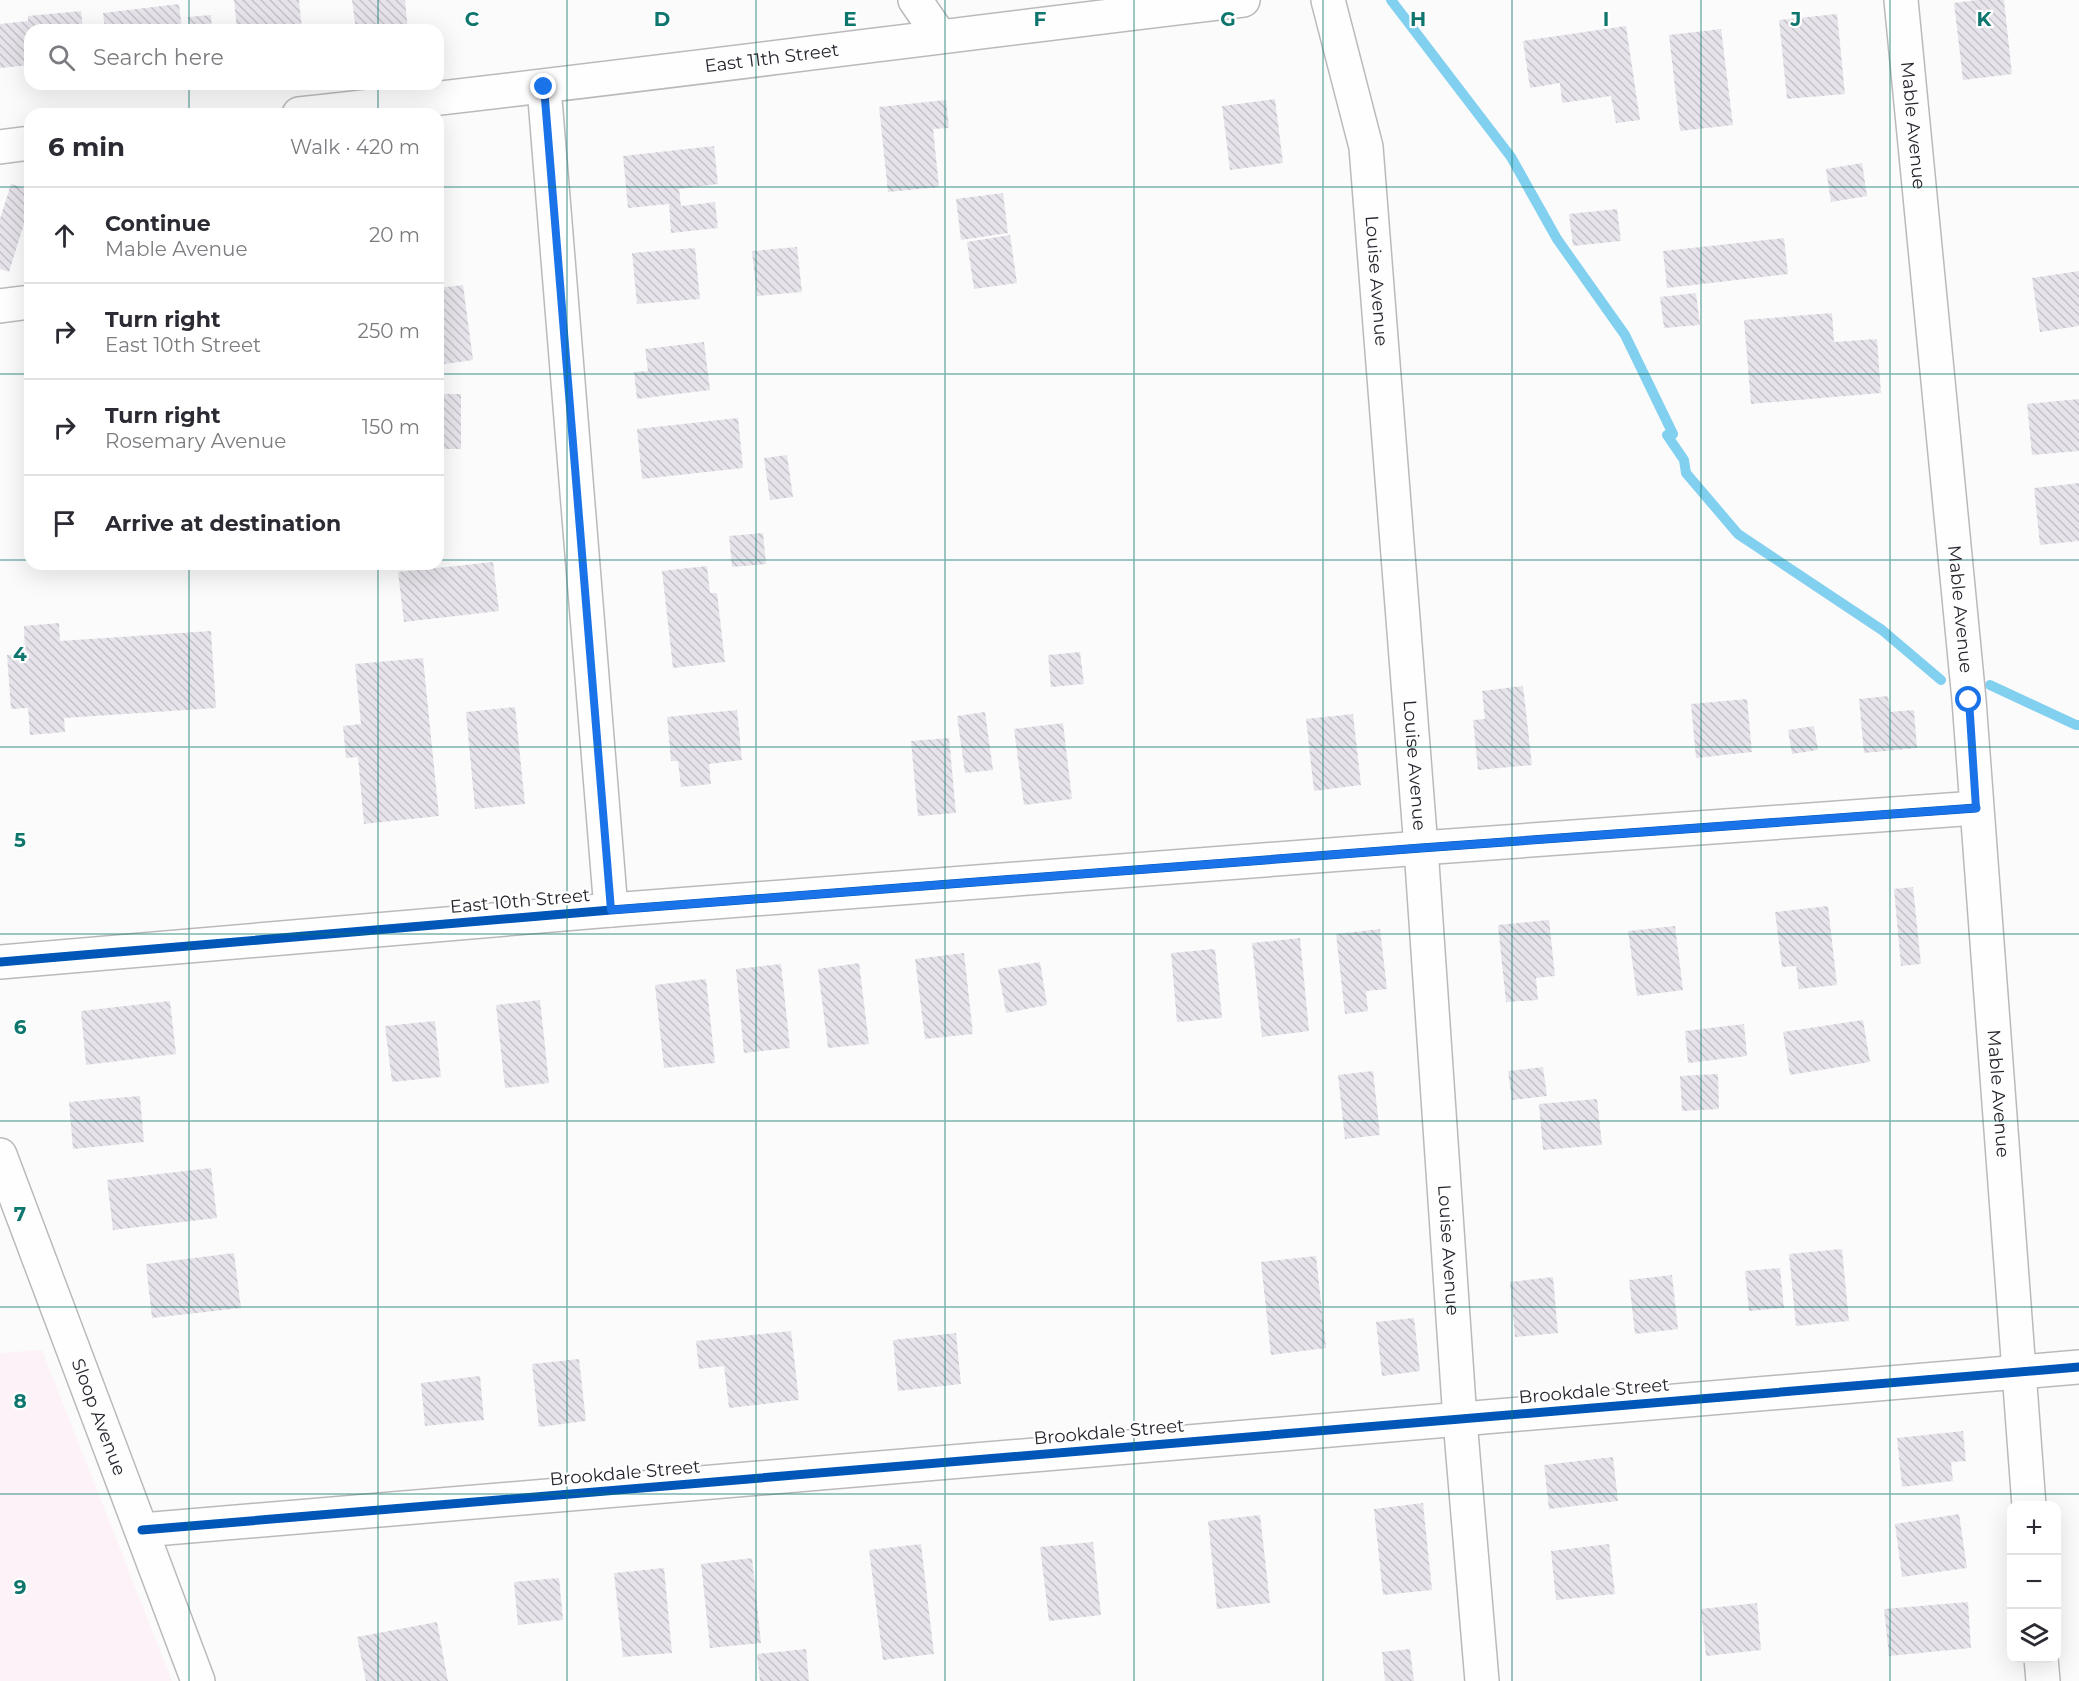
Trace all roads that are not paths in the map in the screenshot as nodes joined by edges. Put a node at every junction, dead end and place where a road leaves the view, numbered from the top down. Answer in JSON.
{"nodes":[{"id":1,"x":915,"y":0,"type":"edge"},
{"id":2,"x":1243,"y":0,"type":"edge"},
{"id":3,"x":1328,"y":0,"type":"edge"},
{"id":4,"x":1901,"y":0,"type":"edge"},
{"id":5,"x":939,"y":35,"type":"junction"},
{"id":6,"x":544,"y":87,"type":"junction"},
{"id":7,"x":353,"y":108,"type":"edge"},
{"id":8,"x":24,"y":144,"type":"edge"},
{"id":9,"x":0,"y":147,"type":"edge"},
{"id":10,"x":24,"y":303,"type":"edge"},
{"id":11,"x":0,"y":306,"type":"edge"},
{"id":12,"x":1976,"y":808,"type":"junction"},
{"id":13,"x":1421,"y":848,"type":"junction"},
{"id":14,"x":611,"y":910,"type":"junction"},
{"id":15,"x":0,"y":962,"type":"edge"},
{"id":16,"x":0,"y":1155,"type":"edge"},
{"id":17,"x":2079,"y":1367,"type":"edge"},
{"id":18,"x":2019,"y":1371,"type":"junction"},
{"id":19,"x":1460,"y":1420,"type":"junction"},
{"id":20,"x":2030,"y":1501,"type":"edge"},
{"id":21,"x":142,"y":1530,"type":"junction"},
{"id":22,"x":2041,"y":1663,"type":"edge"},
{"id":23,"x":198,"y":1681,"type":"edge"},
{"id":24,"x":1482,"y":1681,"type":"edge"},
{"id":25,"x":2043,"y":1681,"type":"edge"}],
"edges":[{"from":1,"to":5,"type":"street"},
{"from":2,"to":5,"type":"street","name":"East 11th Street"},
{"from":3,"to":13,"type":"street","name":"Louise Avenue"},
{"from":4,"to":12,"type":"street","name":"Mable Avenue"},
{"from":5,"to":6,"type":"street","name":"East 11th Street"},
{"from":6,"to":7,"type":"street","name":"East 11th Street"},
{"from":6,"to":14,"type":"street"},
{"from":8,"to":9,"type":"street"},
{"from":10,"to":11,"type":"street"},
{"from":12,"to":13,"type":"street","name":"East 10th Street"},
{"from":12,"to":18,"type":"street","name":"Mable Avenue"},
{"from":13,"to":14,"type":"street","name":"East 10th Street"},
{"from":13,"to":19,"type":"street","name":"Louise Avenue"},
{"from":14,"to":15,"type":"street","name":"East 10th Street"},
{"from":16,"to":21,"type":"street","name":"Sloop Avenue"},
{"from":17,"to":18,"type":"street","name":"Brookdale Street"},
{"from":18,"to":19,"type":"street","name":"Brookdale Street"},
{"from":18,"to":20,"type":"street","name":"Mable Avenue"},
{"from":19,"to":21,"type":"street","name":"Brookdale Street"},
{"from":19,"to":24,"type":"street","name":"Louise Avenue"},
{"from":21,"to":23,"type":"street","name":"Sloop Avenue"},
{"from":22,"to":25,"type":"street"}]}
